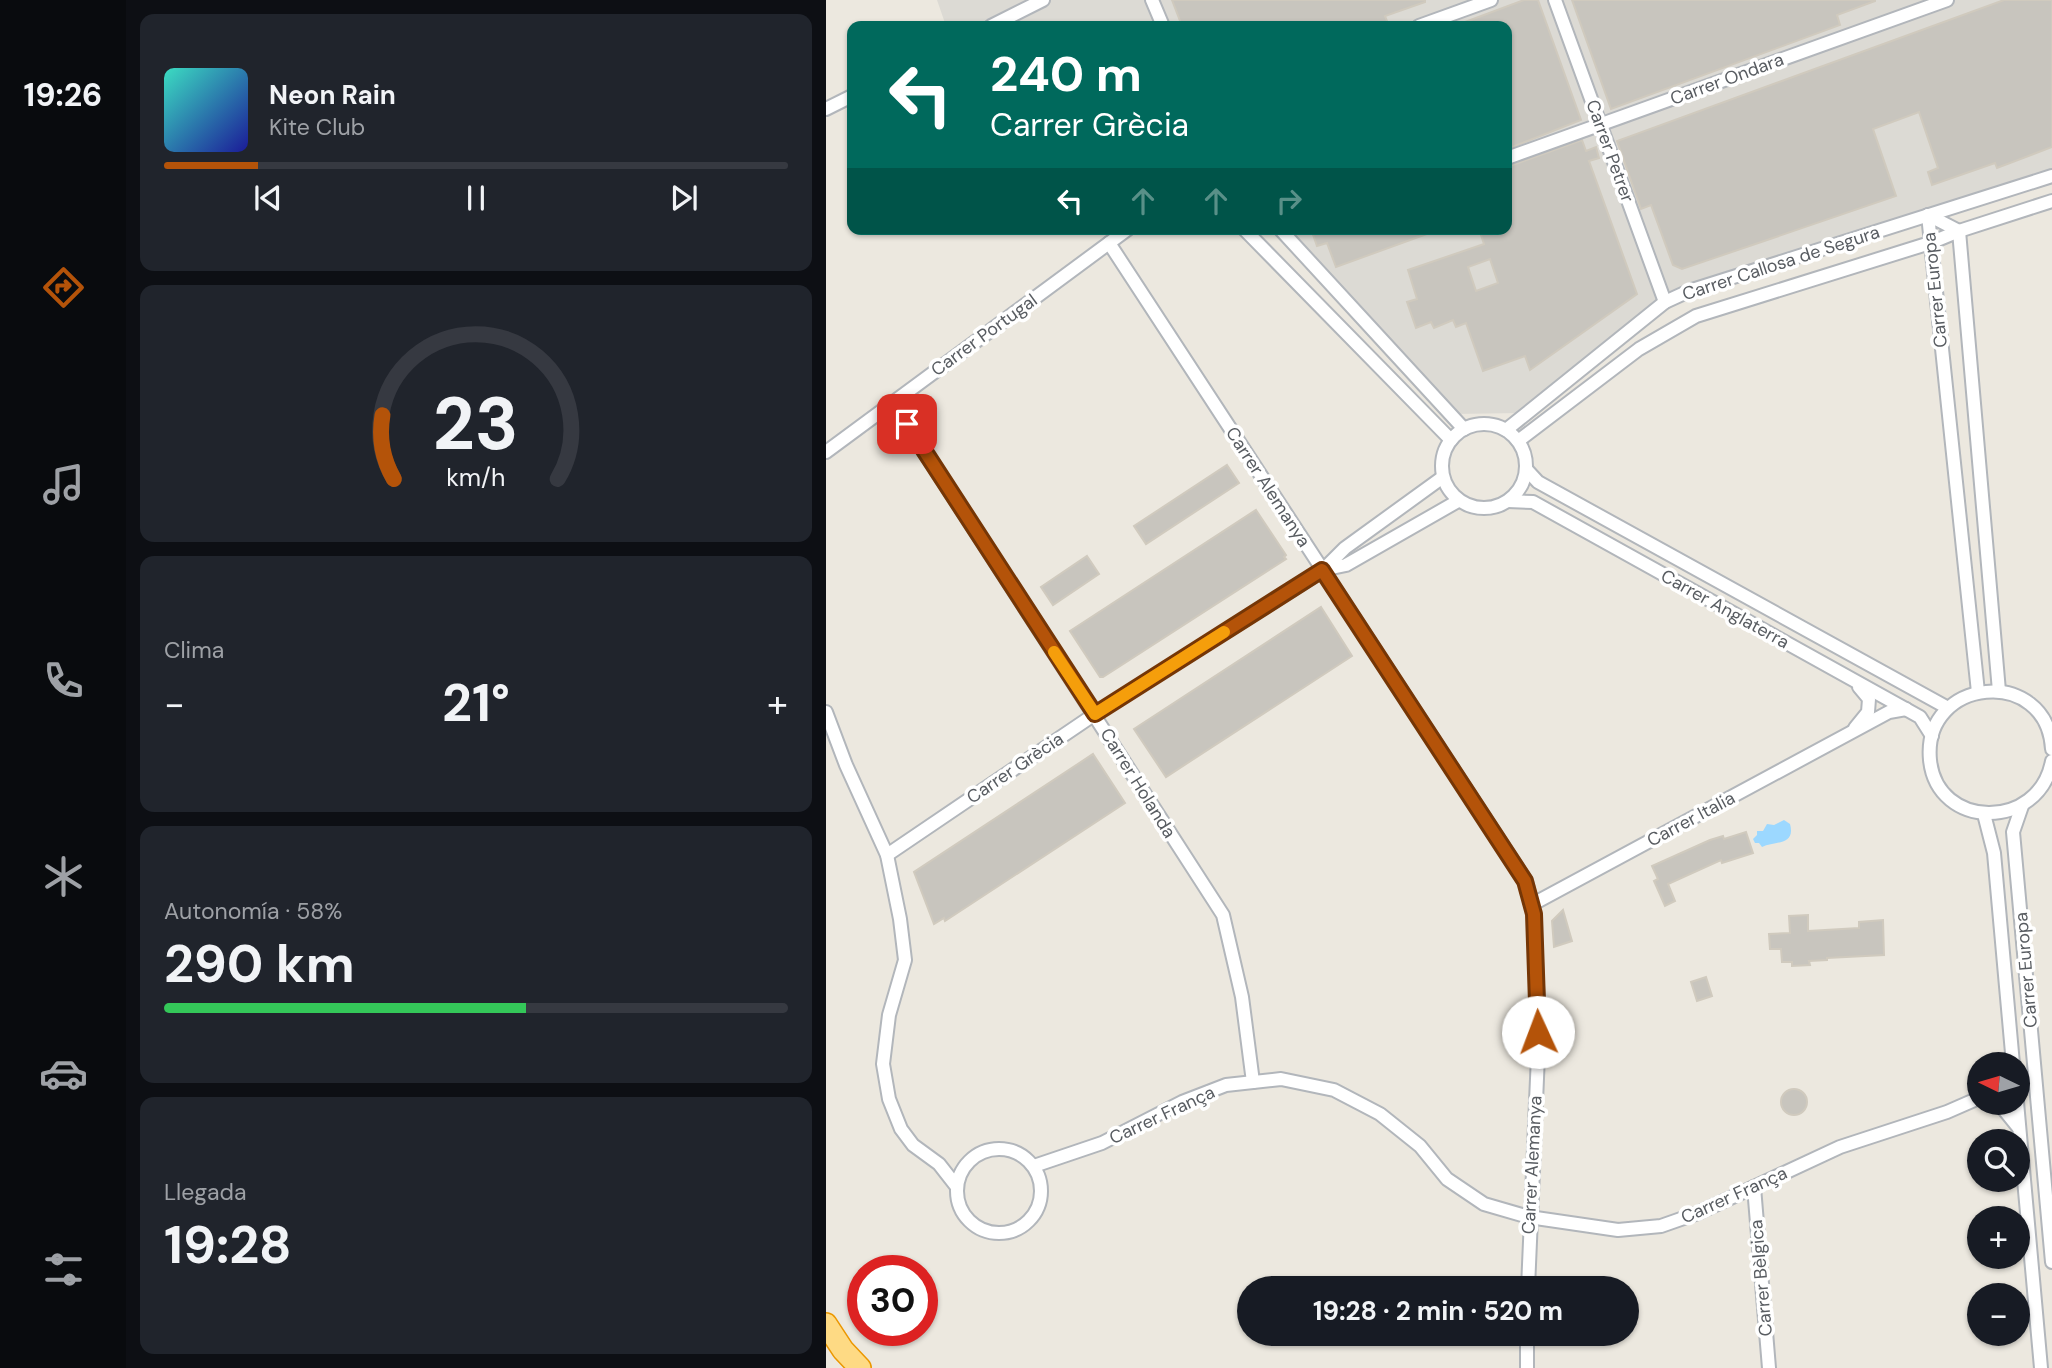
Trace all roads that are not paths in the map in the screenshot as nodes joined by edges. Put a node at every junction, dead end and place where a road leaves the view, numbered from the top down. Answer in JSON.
{"nodes":[{"id":1,"x":1043,"y":0,"type":"edge"},
{"id":2,"x":1152,"y":0,"type":"edge"},
{"id":3,"x":1491,"y":0,"type":"edge"},
{"id":4,"x":1555,"y":0,"type":"edge"},
{"id":5,"x":1947,"y":0,"type":"edge"},
{"id":6,"x":1001,"y":21,"type":"edge"},
{"id":7,"x":1162,"y":21,"type":"edge"},
{"id":8,"x":1433,"y":21,"type":"edge"},
{"id":9,"x":847,"y":98,"type":"edge"},
{"id":10,"x":826,"y":109,"type":"edge"},
{"id":11,"x":1601,"y":124,"type":"junction"},
{"id":12,"x":1512,"y":156,"type":"edge"},
{"id":13,"x":2052,"y":176,"type":"edge"},
{"id":14,"x":2052,"y":201,"type":"edge"},
{"id":15,"x":1928,"y":215,"type":"junction"},
{"id":16,"x":1959,"y":230,"type":"junction"},
{"id":17,"x":1120,"y":235,"type":"edge"},
{"id":18,"x":1250,"y":235,"type":"edge"},
{"id":19,"x":1286,"y":235,"type":"edge"},
{"id":20,"x":1109,"y":243,"type":"junction"},
{"id":21,"x":1930,"y":243,"type":"junction"},
{"id":22,"x":1665,"y":302,"type":"junction"},
{"id":23,"x":892,"y":402,"type":"junction"},
{"id":24,"x":1464,"y":429,"type":"junction"},
{"id":25,"x":1506,"y":430,"type":"junction"},
{"id":26,"x":1451,"y":440,"type":"junction"},
{"id":27,"x":1518,"y":441,"type":"junction"},
{"id":28,"x":826,"y":452,"type":"edge"},
{"id":29,"x":1526,"y":469,"type":"junction"},
{"id":30,"x":1443,"y":477,"type":"junction"},
{"id":31,"x":1458,"y":501,"type":"junction"},
{"id":32,"x":1508,"y":501,"type":"junction"},
{"id":33,"x":1322,"y":570,"type":"junction"},
{"id":34,"x":1855,"y":681,"type":"junction"},
{"id":35,"x":1998,"y":691,"type":"junction"},
{"id":36,"x":1978,"y":692,"type":"junction"},
{"id":37,"x":1948,"y":708,"type":"junction"},
{"id":38,"x":1906,"y":709,"type":"junction"},
{"id":39,"x":826,"y":712,"type":"edge"},
{"id":40,"x":1095,"y":714,"type":"junction"},
{"id":41,"x":1851,"y":733,"type":"junction"},
{"id":42,"x":1932,"y":736,"type":"junction"},
{"id":43,"x":2052,"y":739,"type":"edge"},
{"id":44,"x":2052,"y":749,"type":"edge"},
{"id":45,"x":2052,"y":765,"type":"edge"},
{"id":46,"x":2022,"y":806,"type":"junction"},
{"id":47,"x":1984,"y":814,"type":"junction"},
{"id":48,"x":887,"y":855,"type":"junction"},
{"id":49,"x":1531,"y":905,"type":"junction"},
{"id":50,"x":2011,"y":1052,"type":"edge"},
{"id":51,"x":1253,"y":1082,"type":"junction"},
{"id":52,"x":1967,"y":1103,"type":"edge"},
{"id":53,"x":2008,"y":1115,"type":"edge"},
{"id":54,"x":2018,"y":1115,"type":"edge"},
{"id":55,"x":2019,"y":1128,"type":"junction"},
{"id":56,"x":939,"y":1164,"type":"junction"},
{"id":57,"x":966,"y":1164,"type":"junction"},
{"id":58,"x":1034,"y":1166,"type":"junction"},
{"id":59,"x":957,"y":1187,"type":"junction"},
{"id":60,"x":1754,"y":1187,"type":"junction"},
{"id":61,"x":1529,"y":1217,"type":"junction"},
{"id":62,"x":2052,"y":1262,"type":"edge"},
{"id":63,"x":1528,"y":1276,"type":"edge"},
{"id":64,"x":826,"y":1324,"type":"edge"},
{"id":65,"x":1527,"y":1346,"type":"edge"},
{"id":66,"x":860,"y":1368,"type":"edge"},
{"id":67,"x":1527,"y":1368,"type":"edge"},
{"id":68,"x":1769,"y":1368,"type":"edge"},
{"id":69,"x":2041,"y":1368,"type":"edge"}],
"edges":[{"from":1,"to":6,"type":"street"},
{"from":2,"to":7,"type":"street"},
{"from":3,"to":8,"type":"street"},
{"from":4,"to":11,"type":"street","name":"Carrer Petrer"},
{"from":5,"to":11,"type":"street","name":"Carrer Ondara"},
{"from":9,"to":10,"type":"street"},
{"from":11,"to":12,"type":"street","name":"Carrer Ondara"},
{"from":11,"to":22,"type":"street","name":"Carrer Petrer"},
{"from":13,"to":15,"type":"street","name":"Carrer Callosa de Segura"},
{"from":14,"to":16,"type":"street","name":"Carrer Callosa de Segura"},
{"from":15,"to":16,"type":"street","name":"Carrer Europa"},
{"from":15,"to":21,"type":"street","name":"Carrer Europa"},
{"from":15,"to":22,"type":"street","name":"Carrer Callosa de Segura"},
{"from":16,"to":21,"type":"street","name":"Carrer Callosa de Segura"},
{"from":16,"to":35,"type":"street","name":"Carrer Europa"},
{"from":17,"to":20,"type":"street","name":"Carrer Portugal"},
{"from":18,"to":26,"type":"street"},
{"from":19,"to":24,"type":"street"},
{"from":20,"to":23,"type":"street","name":"Carrer Portugal"},
{"from":20,"to":33,"type":"street","name":"Carrer Alemanya"},
{"from":21,"to":27,"type":"street","name":"Carrer Callosa de Segura"},
{"from":21,"to":36,"type":"street","name":"Carrer Europa"},
{"from":22,"to":25,"type":"street","name":"Carrer Callosa de Segura"},
{"from":23,"to":28,"type":"street","name":"Carrer Portugal"},
{"from":23,"to":40,"type":"street","name":"Carrer Holanda"},
{"from":24,"to":25,"type":"street"},
{"from":24,"to":26,"type":"street"},
{"from":25,"to":27,"type":"street"},
{"from":26,"to":30,"type":"street"},
{"from":27,"to":29,"type":"street"},
{"from":29,"to":32,"type":"street"},
{"from":29,"to":37,"type":"street","name":"Carrer Anglaterra"},
{"from":30,"to":31,"type":"street"},
{"from":30,"to":33,"type":"street","name":"Carrer Grècia"},
{"from":31,"to":32,"type":"street"},
{"from":31,"to":33,"type":"street","name":"Carrer Grècia"},
{"from":32,"to":34,"type":"street","name":"Carrer Anglaterra"},
{"from":33,"to":40,"type":"street","name":"Carrer Grècia"},
{"from":33,"to":49,"type":"street","name":"Carrer Alemanya"},
{"from":34,"to":38,"type":"street","name":"Carrer Anglaterra"},
{"from":34,"to":41,"type":"street"},
{"from":35,"to":36,"type":"street"},
{"from":35,"to":43,"type":"street"},
{"from":36,"to":37,"type":"street"},
{"from":37,"to":42,"type":"street"},
{"from":38,"to":41,"type":"street","name":"Carrer Italia"},
{"from":38,"to":42,"type":"street","name":"Carrer Anglaterra"},
{"from":39,"to":48,"type":"street"},
{"from":40,"to":48,"type":"street","name":"Carrer Grècia"},
{"from":40,"to":51,"type":"street","name":"Carrer Holanda"},
{"from":41,"to":49,"type":"street","name":"Carrer Italia"},
{"from":42,"to":47,"type":"street"},
{"from":43,"to":44,"type":"street"},
{"from":45,"to":46,"type":"street"},
{"from":46,"to":47,"type":"street"},
{"from":46,"to":62,"type":"street","name":"Carrer Europa"},
{"from":47,"to":50,"type":"street","name":"Carrer Europa"},
{"from":48,"to":56,"type":"street"},
{"from":49,"to":61,"type":"street","name":"Carrer Alemanya"},
{"from":51,"to":58,"type":"street","name":"Carrer França"},
{"from":51,"to":61,"type":"street","name":"Carrer França"},
{"from":52,"to":60,"type":"street","name":"Carrer França"},
{"from":53,"to":55,"type":"street"},
{"from":54,"to":55,"type":"street"},
{"from":55,"to":69,"type":"street"},
{"from":56,"to":57,"type":"street"},
{"from":56,"to":59,"type":"street"},
{"from":57,"to":58,"type":"street"},
{"from":57,"to":59,"type":"street"},
{"from":58,"to":59,"type":"street"},
{"from":60,"to":61,"type":"street","name":"Carrer França"},
{"from":60,"to":68,"type":"street","name":"Carrer Bèlgica"},
{"from":61,"to":63,"type":"street","name":"Carrer Alemanya"},
{"from":64,"to":66,"type":"highway"},
{"from":65,"to":67,"type":"street"}]}
